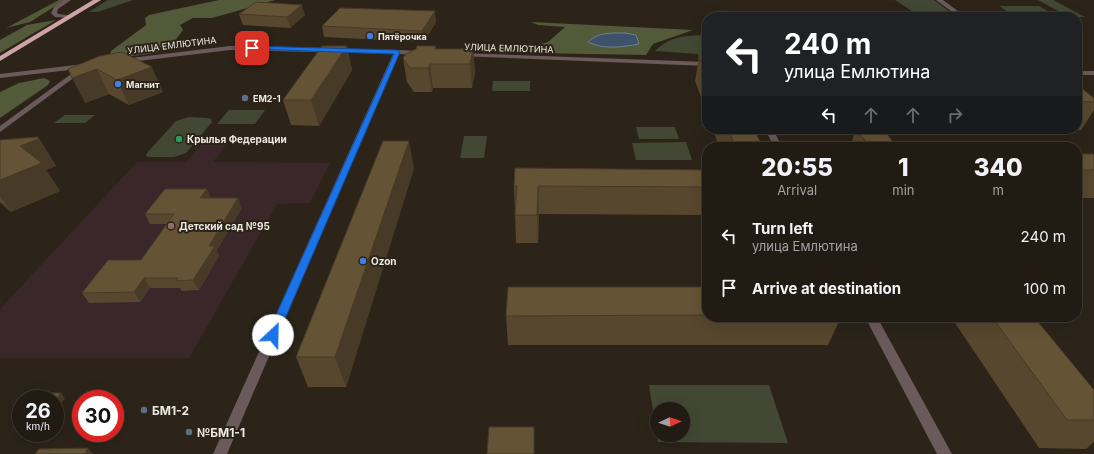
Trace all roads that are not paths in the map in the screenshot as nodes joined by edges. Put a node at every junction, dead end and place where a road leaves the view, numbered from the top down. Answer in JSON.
{"nodes":[{"id":1,"x":68,"y":0,"type":"edge"},
{"id":2,"x":98,"y":0,"type":"edge"},
{"id":3,"x":940,"y":0,"type":"edge"},
{"id":4,"x":956,"y":12,"type":"edge"},
{"id":5,"x":70,"y":17,"type":"junction"},
{"id":6,"x":397,"y":52,"type":"junction"},
{"id":7,"x":428,"y":53,"type":"edge"},
{"id":8,"x":451,"y":54,"type":"edge"},
{"id":9,"x":0,"y":59,"type":"edge"},
{"id":10,"x":116,"y":62,"type":"edge"},
{"id":11,"x":702,"y":64,"type":"edge"},
{"id":12,"x":1082,"y":73,"type":"edge"},
{"id":13,"x":1094,"y":73,"type":"edge"},
{"id":14,"x":0,"y":76,"type":"edge"},
{"id":15,"x":0,"y":130,"type":"edge"},
{"id":16,"x":873,"y":322,"type":"edge"},
{"id":17,"x":220,"y":454,"type":"edge"},
{"id":18,"x":945,"y":454,"type":"edge"}],
"edges":[{"from":1,"to":5,"type":"street"},
{"from":2,"to":5,"type":"highway"},
{"from":3,"to":4,"type":"street"},
{"from":5,"to":9,"type":"highway"},
{"from":6,"to":7,"type":"street","name":"УЛИЦА ЕМЛЮТИНА"},
{"from":6,"to":10,"type":"street","name":"УЛИЦА ЕМЛЮТИНА"},
{"from":6,"to":17,"type":"street"},
{"from":8,"to":11,"type":"street","name":"УЛИЦА ЕМЛЮТИНА"},
{"from":12,"to":13,"type":"street"},
{"from":14,"to":15,"type":"street"},
{"from":16,"to":18,"type":"street"}]}
